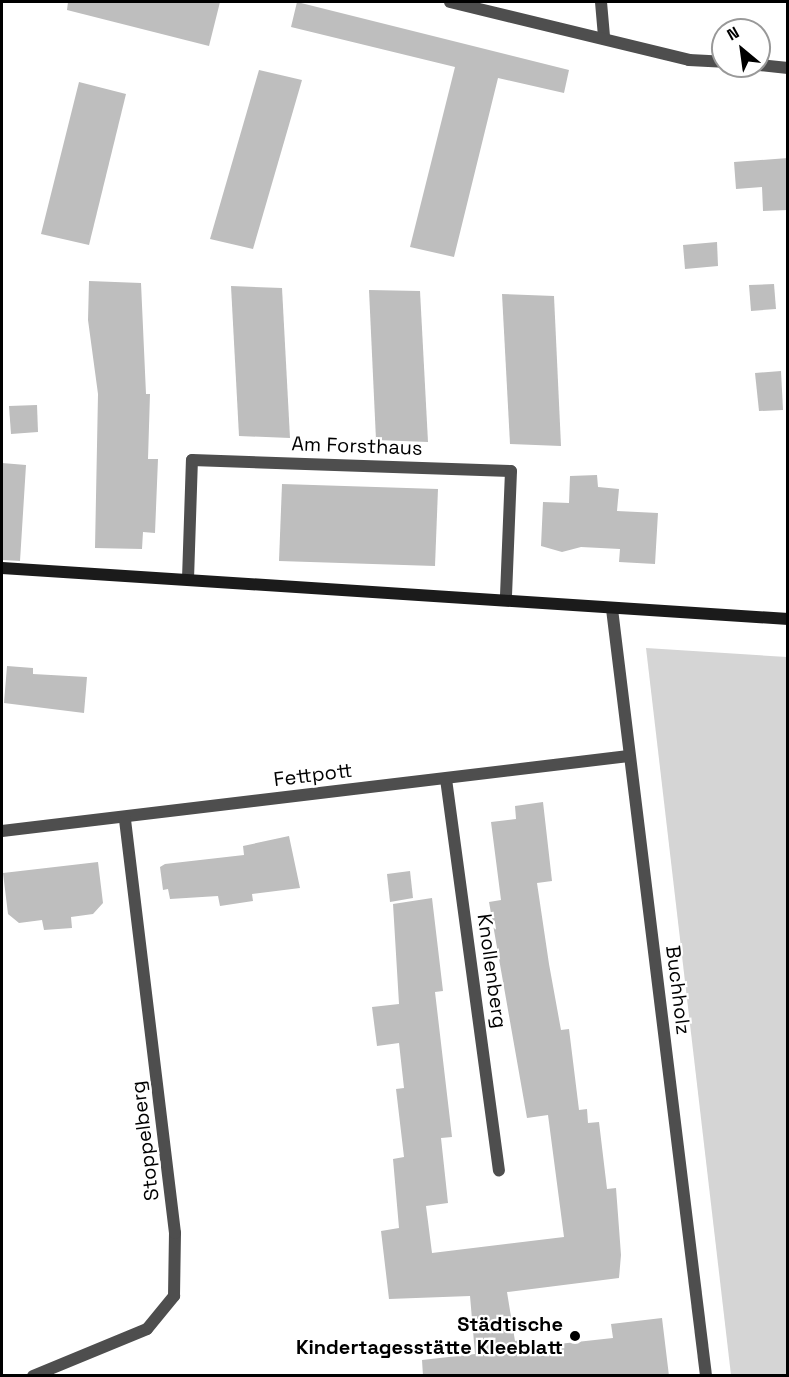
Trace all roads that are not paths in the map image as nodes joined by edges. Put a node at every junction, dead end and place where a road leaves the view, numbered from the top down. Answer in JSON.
{"nodes":[{"id":1,"x":450,"y":2,"type":"edge"},
{"id":2,"x":601,"y":2,"type":"edge"},
{"id":3,"x":604,"y":39,"type":"junction"},
{"id":4,"x":711,"y":60,"type":"edge"},
{"id":5,"x":771,"y":66,"type":"edge"},
{"id":6,"x":788,"y":68,"type":"edge"},
{"id":7,"x":2,"y":568,"type":"edge"},
{"id":8,"x":188,"y":579,"type":"junction"},
{"id":9,"x":506,"y":598,"type":"junction"},
{"id":10,"x":612,"y":609,"type":"junction"},
{"id":11,"x":788,"y":619,"type":"edge"},
{"id":12,"x":629,"y":756,"type":"junction"},
{"id":13,"x":446,"y":779,"type":"junction"},
{"id":14,"x":125,"y":817,"type":"junction"},
{"id":15,"x":2,"y":831,"type":"edge"},
{"id":16,"x":499,"y":1170,"type":"dead end"},
{"id":17,"x":33,"y":1376,"type":"edge"},
{"id":18,"x":706,"y":1376,"type":"edge"}],
"edges":[{"from":1,"to":3,"type":"street"},
{"from":2,"to":3,"type":"street"},
{"from":3,"to":4,"type":"street"},
{"from":5,"to":6,"type":"street"},
{"from":7,"to":8,"type":"street"},
{"from":8,"to":9,"type":"street"},
{"from":8,"to":9,"type":"street","name":"Am Forsthaus"},
{"from":9,"to":10,"type":"street"},
{"from":10,"to":11,"type":"street"},
{"from":10,"to":12,"type":"street","name":"Buchholz"},
{"from":12,"to":13,"type":"street","name":"Fettpott"},
{"from":12,"to":18,"type":"street","name":"Buchholz"},
{"from":13,"to":14,"type":"street","name":"Fettpott"},
{"from":13,"to":16,"type":"street","name":"Knollenberg"},
{"from":14,"to":15,"type":"street","name":"Fettpott"},
{"from":14,"to":17,"type":"street","name":"Stoppelberg"}]}
